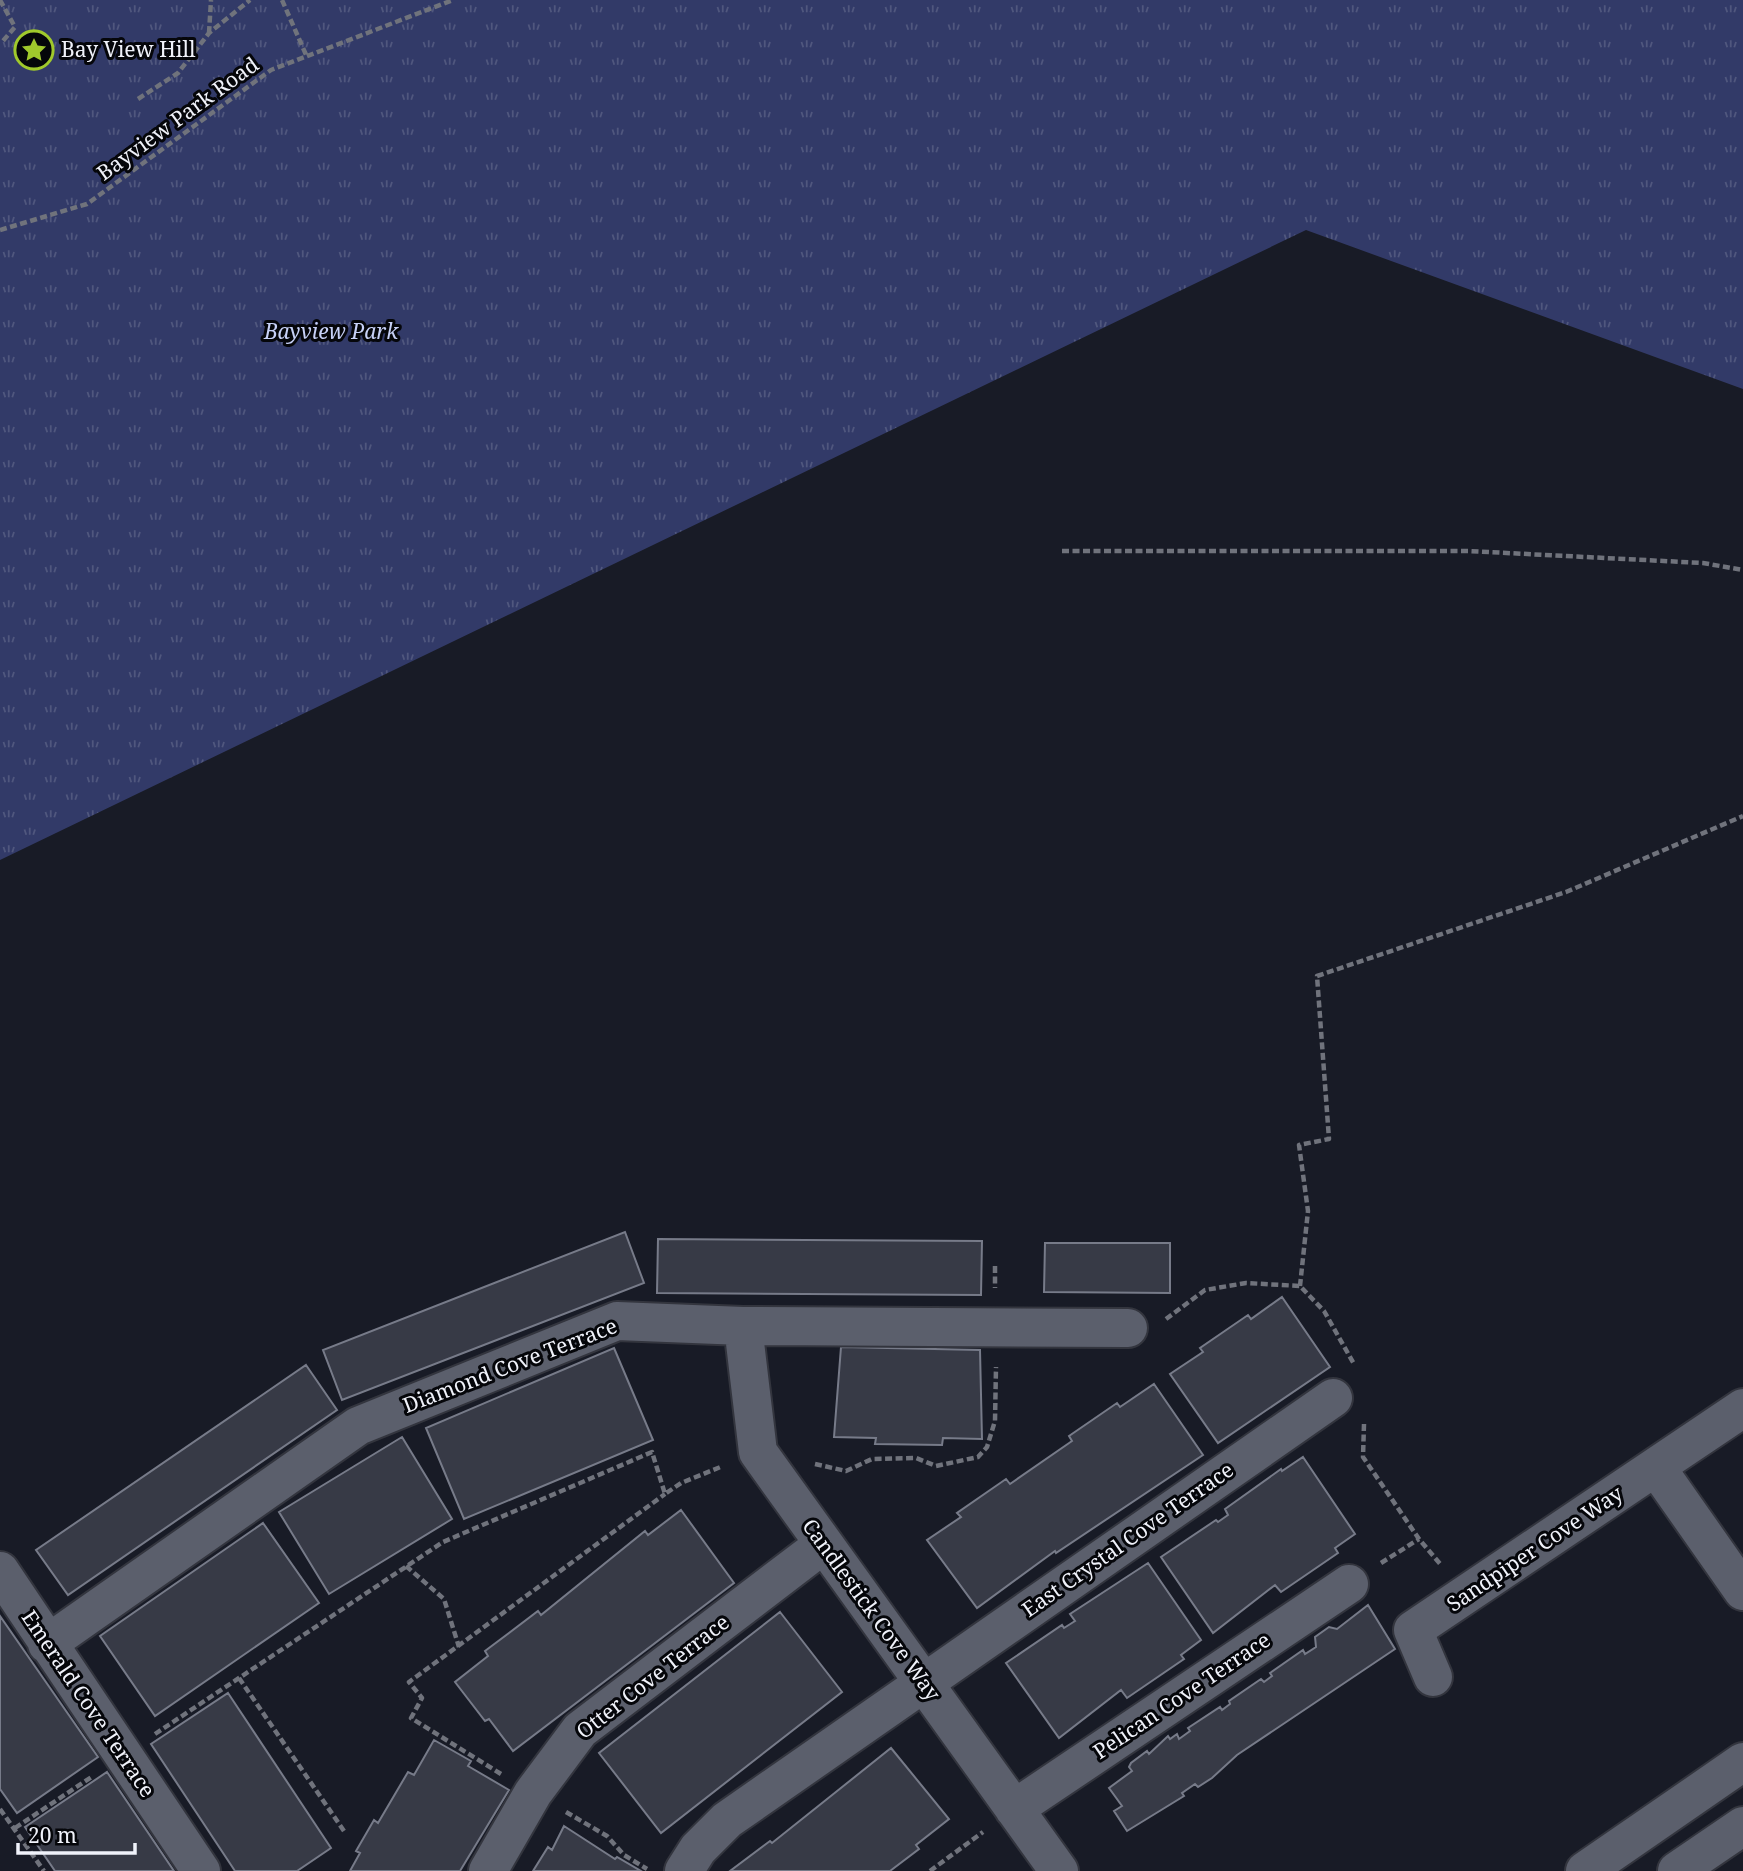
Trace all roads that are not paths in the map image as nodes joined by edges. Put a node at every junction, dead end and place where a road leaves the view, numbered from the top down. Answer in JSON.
{"nodes":[{"id":1,"x":743,"y":1326,"type":"junction"},
{"id":2,"x":1128,"y":1328,"type":"dead end"},
{"id":3,"x":1333,"y":1398,"type":"dead end"},
{"id":4,"x":1743,"y":1408,"type":"edge"},
{"id":5,"x":1656,"y":1467,"type":"junction"},
{"id":6,"x":824,"y":1544,"type":"junction"},
{"id":7,"x":0,"y":1571,"type":"edge"},
{"id":8,"x":1349,"y":1584,"type":"dead end"},
{"id":9,"x":1743,"y":1591,"type":"edge"},
{"id":10,"x":47,"y":1644,"type":"junction"},
{"id":11,"x":1433,"y":1677,"type":"dead end"},
{"id":12,"x":923,"y":1681,"type":"junction"},
{"id":13,"x":1743,"y":1762,"type":"edge"},
{"id":14,"x":1014,"y":1809,"type":"junction"},
{"id":15,"x":1743,"y":1826,"type":"edge"},
{"id":16,"x":201,"y":1871,"type":"edge"},
{"id":17,"x":488,"y":1871,"type":"edge"},
{"id":18,"x":684,"y":1871,"type":"edge"},
{"id":19,"x":1059,"y":1871,"type":"edge"},
{"id":20,"x":1585,"y":1871,"type":"edge"},
{"id":21,"x":1677,"y":1871,"type":"edge"}],
"edges":[{"from":1,"to":2,"type":"street","name":"Diamond Cove Terrace"},
{"from":1,"to":6,"type":"street","name":"Candlestick Cove Way"},
{"from":1,"to":10,"type":"street","name":"Diamond Cove Terrace"},
{"from":3,"to":12,"type":"street","name":"East Crystal Cove Terrace"},
{"from":4,"to":5,"type":"street","name":"Sandpiper Cove Way"},
{"from":5,"to":9,"type":"street"},
{"from":5,"to":11,"type":"street","name":"Sandpiper Cove Way"},
{"from":6,"to":12,"type":"street","name":"Candlestick Cove Way"},
{"from":6,"to":17,"type":"street","name":"Otter Cove Terrace"},
{"from":7,"to":10,"type":"street","name":"Emerald Cove Terrace"},
{"from":8,"to":14,"type":"street","name":"Pelican Cove Terrace"},
{"from":10,"to":16,"type":"street","name":"Emerald Cove Terrace"},
{"from":12,"to":14,"type":"street","name":"Candlestick Cove Way"},
{"from":12,"to":18,"type":"street","name":"East Crystal Cove Terrace"},
{"from":13,"to":20,"type":"street"},
{"from":14,"to":19,"type":"street","name":"Candlestick Cove Way"},
{"from":15,"to":21,"type":"street"}]}
